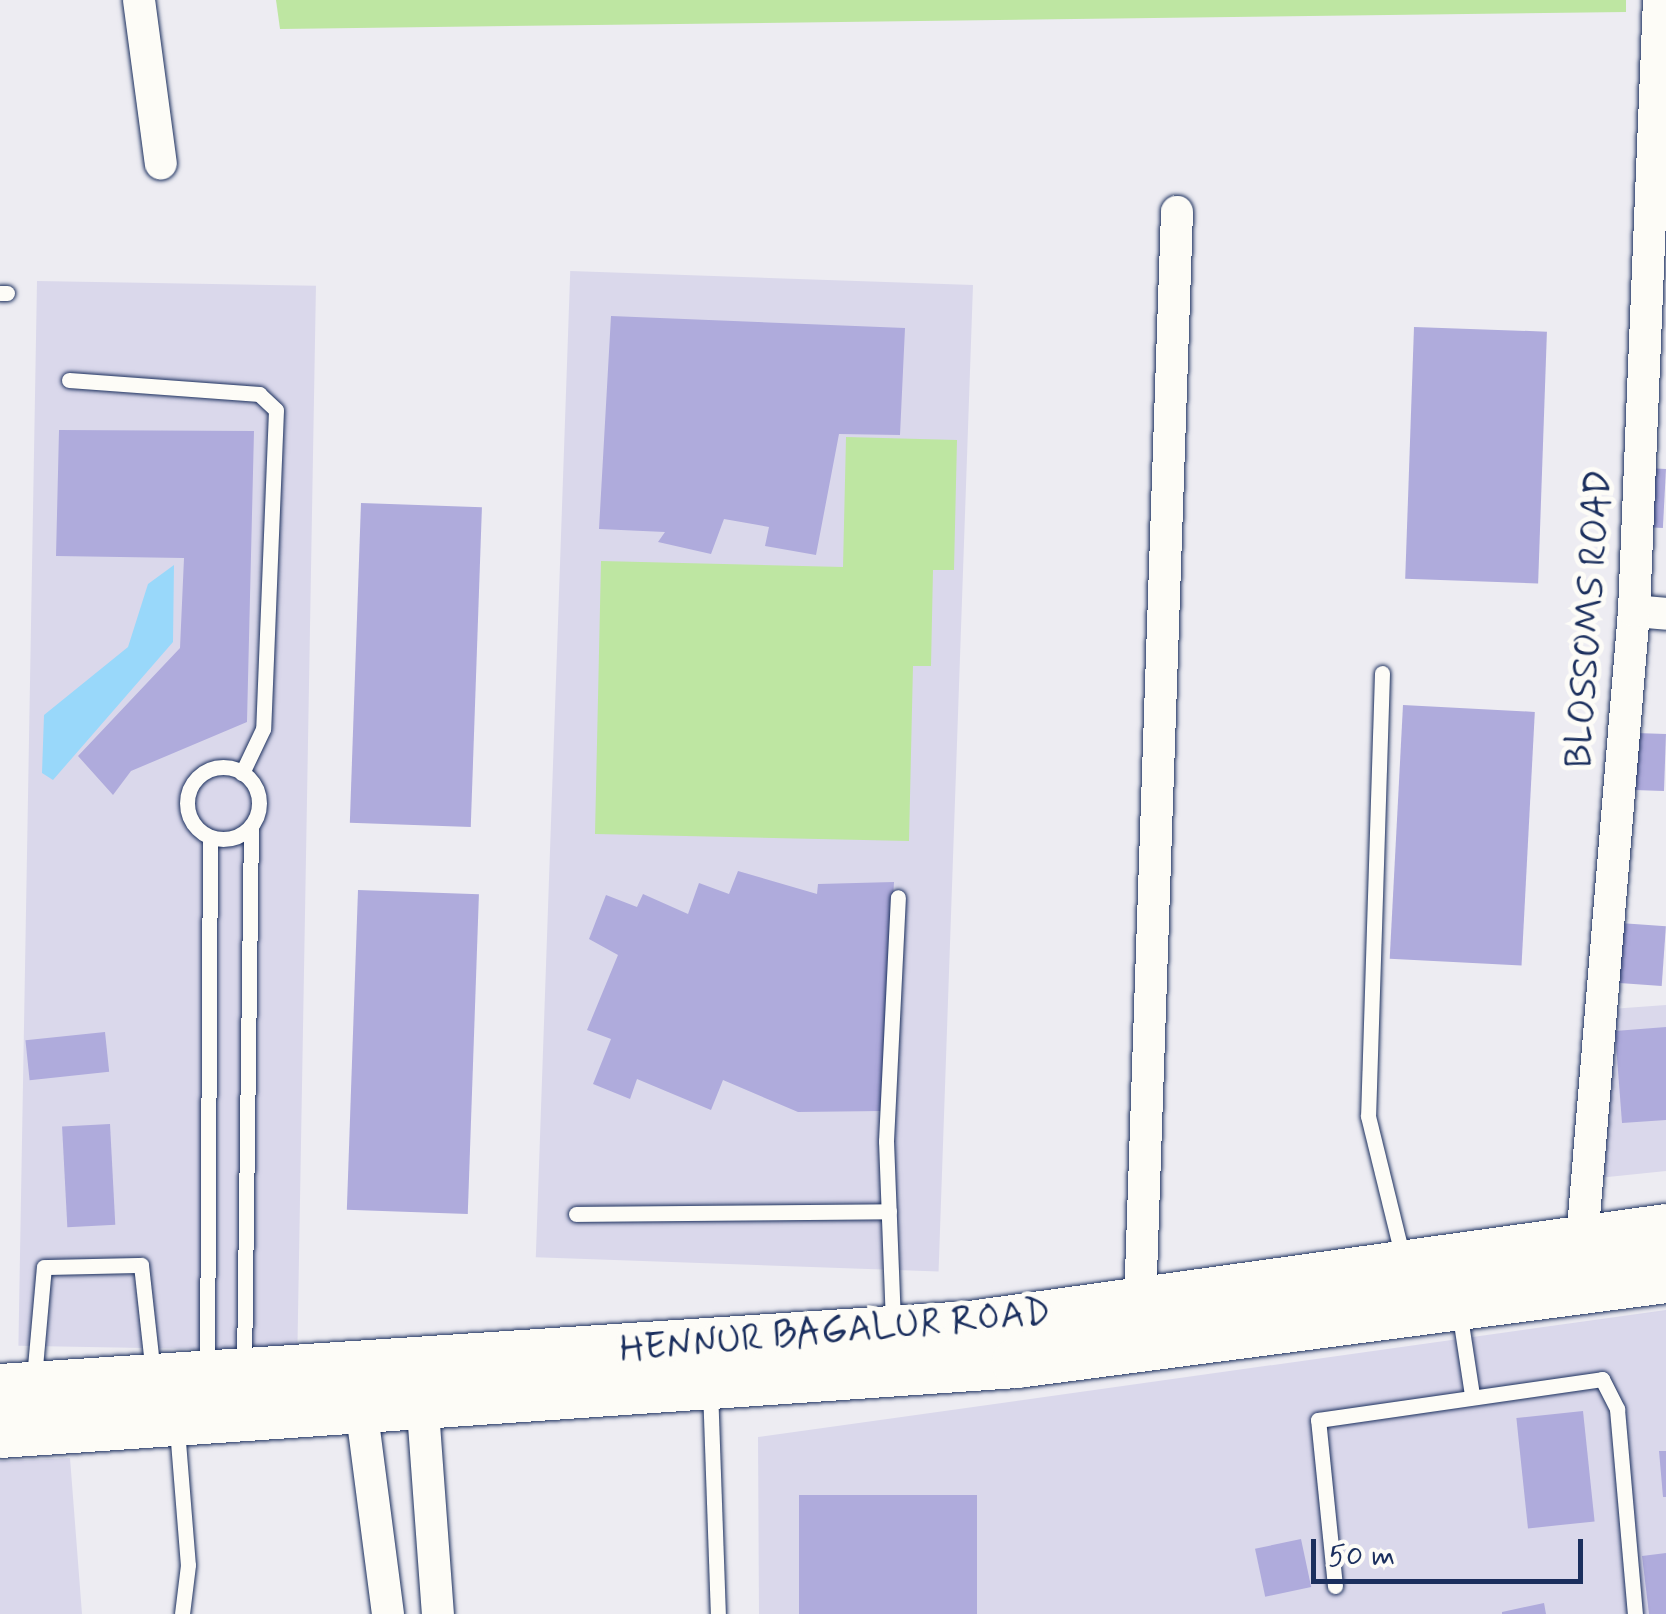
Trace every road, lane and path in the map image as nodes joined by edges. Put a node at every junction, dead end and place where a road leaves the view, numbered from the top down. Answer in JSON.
{"nodes":[{"id":1,"x":140,"y":0,"type":"edge"},
{"id":2,"x":1659,"y":0,"type":"edge"},
{"id":3,"x":162,"y":164,"type":"dead end"},
{"id":4,"x":1178,"y":212,"type":"dead end"},
{"id":5,"x":69,"y":380,"type":"dead end"},
{"id":6,"x":1650,"y":613,"type":"edge"},
{"id":7,"x":1382,"y":673,"type":"dead end"},
{"id":8,"x":242,"y":773,"type":"junction"},
{"id":9,"x":251,"y":826,"type":"junction"},
{"id":10,"x":210,"y":837,"type":"junction"},
{"id":11,"x":898,"y":897,"type":"dead end"},
{"id":12,"x":888,"y":1211,"type":"junction"},
{"id":13,"x":576,"y":1214,"type":"dead end"},
{"id":14,"x":1666,"y":1229,"type":"edge"},
{"id":15,"x":1582,"y":1241,"type":"junction"},
{"id":16,"x":1406,"y":1268,"type":"junction"},
{"id":17,"x":1666,"y":1278,"type":"edge"},
{"id":18,"x":1456,"y":1284,"type":"junction"},
{"id":19,"x":1140,"y":1304,"type":"junction"},
{"id":20,"x":893,"y":1332,"type":"junction"},
{"id":21,"x":225,"y":1377,"type":"junction"},
{"id":22,"x":154,"y":1382,"type":"junction"},
{"id":23,"x":710,"y":1387,"type":"junction"},
{"id":24,"x":17,"y":1388,"type":"edge"},
{"id":25,"x":1472,"y":1395,"type":"junction"},
{"id":26,"x":423,"y":1410,"type":"junction"},
{"id":27,"x":362,"y":1414,"type":"junction"},
{"id":28,"x":177,"y":1426,"type":"junction"},
{"id":29,"x":0,"y":1433,"type":"edge"},
{"id":30,"x":1335,"y":1586,"type":"dead end"},
{"id":31,"x":182,"y":1614,"type":"edge"},
{"id":32,"x":388,"y":1614,"type":"edge"},
{"id":33,"x":438,"y":1614,"type":"edge"},
{"id":34,"x":718,"y":1614,"type":"edge"},
{"id":35,"x":1635,"y":1614,"type":"edge"}],
"edges":[{"from":1,"to":3,"type":"street"},
{"from":2,"to":6,"type":"street","name":"BLOSSOMS ROAD"},
{"from":4,"to":19,"type":"street"},
{"from":5,"to":8,"type":"lane"},
{"from":6,"to":15,"type":"street","name":"BLOSSOMS ROAD"},
{"from":7,"to":16,"type":"lane"},
{"from":8,"to":9,"type":"lane"},
{"from":8,"to":10,"type":"lane"},
{"from":9,"to":10,"type":"lane"},
{"from":9,"to":21,"type":"lane"},
{"from":10,"to":21,"type":"lane"},
{"from":11,"to":12,"type":"lane"},
{"from":12,"to":13,"type":"lane"},
{"from":12,"to":20,"type":"lane"},
{"from":14,"to":15,"type":"main road","name":"HENNUR BAGALUR ROAD"},
{"from":15,"to":18,"type":"main road","name":"HENNUR BAGALUR ROAD"},
{"from":16,"to":18,"type":"main road","name":"HENNUR BAGALUR ROAD"},
{"from":16,"to":19,"type":"main road","name":"HENNUR BAGALUR ROAD"},
{"from":17,"to":18,"type":"main road","name":"HENNUR BAGALUR ROAD"},
{"from":18,"to":23,"type":"main road","name":"HENNUR BAGALUR ROAD"},
{"from":18,"to":25,"type":"lane"},
{"from":19,"to":20,"type":"main road","name":"HENNUR BAGALUR ROAD"},
{"from":20,"to":21,"type":"main road","name":"HENNUR BAGALUR ROAD"},
{"from":21,"to":22,"type":"main road","name":"HENNUR BAGALUR ROAD"},
{"from":22,"to":24,"type":"main road","name":"HENNUR BAGALUR ROAD"},
{"from":22,"to":24,"type":"lane"},
{"from":23,"to":26,"type":"main road","name":"HENNUR BAGALUR ROAD"},
{"from":23,"to":34,"type":"lane"},
{"from":25,"to":30,"type":"lane"},
{"from":25,"to":35,"type":"lane"},
{"from":26,"to":27,"type":"main road","name":"HENNUR BAGALUR ROAD"},
{"from":26,"to":33,"type":"street"},
{"from":27,"to":28,"type":"main road","name":"HENNUR BAGALUR ROAD"},
{"from":27,"to":32,"type":"street"},
{"from":28,"to":29,"type":"main road","name":"HENNUR BAGALUR ROAD"},
{"from":28,"to":31,"type":"lane"}]}
